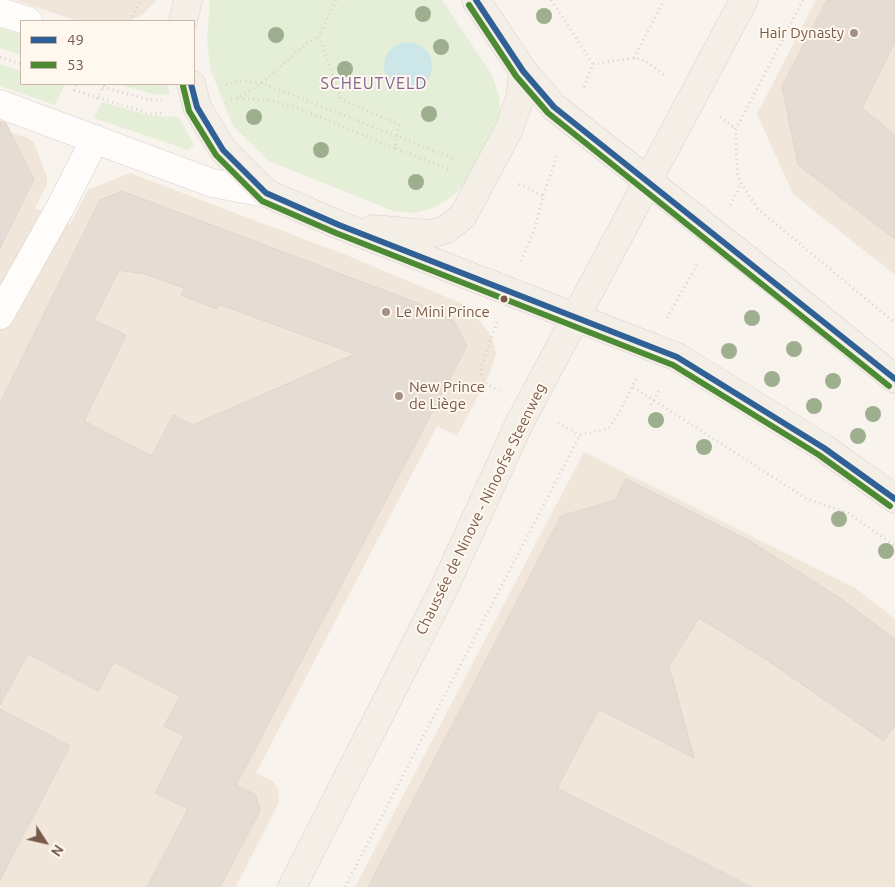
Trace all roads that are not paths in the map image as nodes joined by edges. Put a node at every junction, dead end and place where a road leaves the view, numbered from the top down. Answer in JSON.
{"nodes":[{"id":1,"x":476,"y":0,"type":"edge"},
{"id":2,"x":744,"y":0,"type":"edge"},
{"id":3,"x":0,"y":12,"type":"edge"},
{"id":4,"x":25,"y":20,"type":"edge"},
{"id":5,"x":523,"y":70,"type":"junction"},
{"id":6,"x":192,"y":89,"type":"edge"},
{"id":7,"x":0,"y":104,"type":"edge"},
{"id":8,"x":95,"y":139,"type":"junction"},
{"id":9,"x":649,"y":182,"type":"junction"},
{"id":10,"x":266,"y":193,"type":"junction"},
{"id":11,"x":339,"y":225,"type":"junction"},
{"id":12,"x":0,"y":314,"type":"edge"},
{"id":13,"x":576,"y":318,"type":"junction"},
{"id":14,"x":895,"y":379,"type":"edge"},
{"id":15,"x":895,"y":499,"type":"edge"},
{"id":16,"x":292,"y":887,"type":"edge"}],
"edges":[{"from":1,"to":5,"type":"main road"},
{"from":2,"to":9,"type":"main road","name":"Chaussée de Ninove - Ninoofse Steenweg"},
{"from":3,"to":4,"type":"street"},
{"from":5,"to":9,"type":"main road"},
{"from":5,"to":11,"type":"main road"},
{"from":6,"to":10,"type":"main road"},
{"from":7,"to":8,"type":"street"},
{"from":8,"to":10,"type":"street"},
{"from":8,"to":12,"type":"street"},
{"from":9,"to":13,"type":"main road","name":"Chaussée de Ninove - Ninoofse Steenweg"},
{"from":9,"to":14,"type":"main road"},
{"from":10,"to":11,"type":"main road"},
{"from":11,"to":13,"type":"main road"},
{"from":13,"to":15,"type":"main road"},
{"from":13,"to":16,"type":"main road","name":"Chaussée de Ninove - Ninoofse Steenweg"}]}
